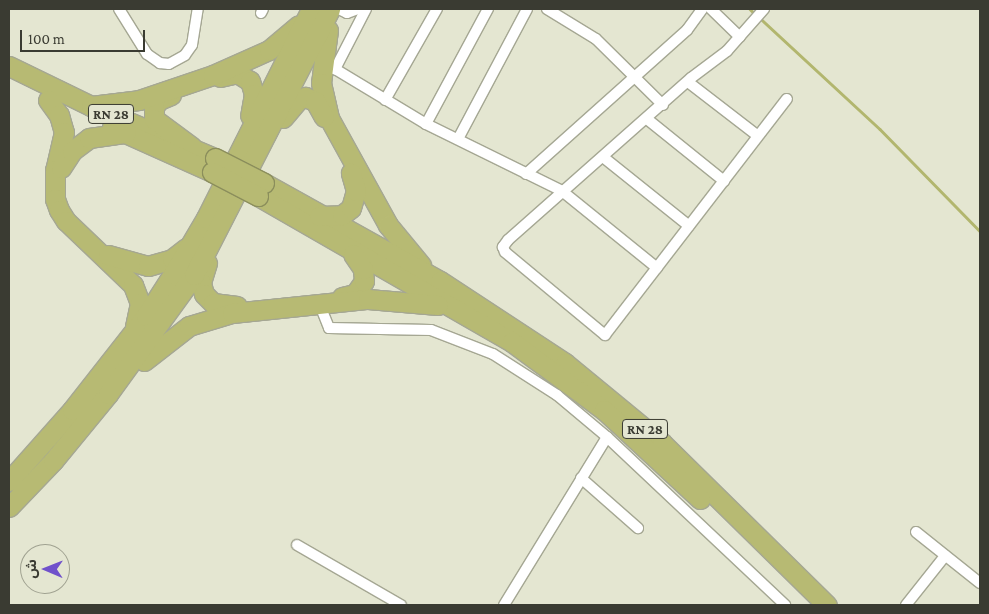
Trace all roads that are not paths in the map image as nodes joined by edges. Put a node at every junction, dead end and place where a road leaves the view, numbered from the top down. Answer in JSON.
{"nodes":[{"id":1,"x":119,"y":9,"type":"edge"},
{"id":2,"x":198,"y":9,"type":"edge"},
{"id":3,"x":331,"y":9,"type":"edge"},
{"id":4,"x":339,"y":9,"type":"edge"},
{"id":5,"x":358,"y":9,"type":"edge"},
{"id":6,"x":366,"y":9,"type":"edge"},
{"id":7,"x":437,"y":9,"type":"edge"},
{"id":8,"x":488,"y":9,"type":"edge"},
{"id":9,"x":527,"y":9,"type":"edge"},
{"id":10,"x":547,"y":9,"type":"edge"},
{"id":11,"x":702,"y":9,"type":"edge"},
{"id":12,"x":711,"y":9,"type":"edge"},
{"id":13,"x":764,"y":9,"type":"edge"},
{"id":14,"x":309,"y":12,"type":"edge"},
{"id":15,"x":740,"y":37,"type":"junction"},
{"id":16,"x":9,"y":66,"type":"edge"},
{"id":17,"x":636,"y":78,"type":"junction"},
{"id":18,"x":9,"y":80,"type":"edge"},
{"id":19,"x":688,"y":82,"type":"junction"},
{"id":20,"x":787,"y":98,"type":"dead end"},
{"id":21,"x":48,"y":100,"type":"junction"},
{"id":22,"x":385,"y":100,"type":"junction"},
{"id":23,"x":663,"y":105,"type":"junction"},
{"id":24,"x":91,"y":106,"type":"junction"},
{"id":25,"x":647,"y":119,"type":"junction"},
{"id":26,"x":426,"y":124,"type":"junction"},
{"id":27,"x":126,"y":133,"type":"junction"},
{"id":28,"x":758,"y":136,"type":"junction"},
{"id":29,"x":458,"y":139,"type":"junction"},
{"id":30,"x":192,"y":147,"type":"junction"},
{"id":31,"x":247,"y":154,"type":"junction"},
{"id":32,"x":603,"y":158,"type":"junction"},
{"id":33,"x":214,"y":165,"type":"junction"},
{"id":34,"x":526,"y":174,"type":"junction"},
{"id":35,"x":55,"y":181,"type":"junction"},
{"id":36,"x":724,"y":181,"type":"junction"},
{"id":37,"x":261,"y":190,"type":"junction"},
{"id":38,"x":562,"y":191,"type":"junction"},
{"id":39,"x":319,"y":216,"type":"junction"},
{"id":40,"x":689,"y":226,"type":"junction"},
{"id":41,"x":218,"y":228,"type":"junction"},
{"id":42,"x":194,"y":240,"type":"junction"},
{"id":43,"x":102,"y":253,"type":"junction"},
{"id":44,"x":353,"y":254,"type":"junction"},
{"id":45,"x":657,"y":268,"type":"junction"},
{"id":46,"x":440,"y":281,"type":"junction"},
{"id":47,"x":319,"y":303,"type":"junction"},
{"id":48,"x":464,"y":312,"type":"junction"},
{"id":49,"x":132,"y":334,"type":"junction"},
{"id":50,"x":108,"y":394,"type":"junction"},
{"id":51,"x":607,"y":437,"type":"junction"},
{"id":52,"x":581,"y":478,"type":"junction"},
{"id":53,"x":9,"y":481,"type":"edge"},
{"id":54,"x":9,"y":507,"type":"edge"},
{"id":55,"x":638,"y":528,"type":"dead end"},
{"id":56,"x":916,"y":532,"type":"dead end"},
{"id":57,"x":297,"y":545,"type":"dead end"},
{"id":58,"x":945,"y":556,"type":"junction"},
{"id":59,"x":980,"y":583,"type":"edge"},
{"id":60,"x":401,"y":605,"type":"edge"},
{"id":61,"x":504,"y":605,"type":"edge"},
{"id":62,"x":785,"y":605,"type":"edge"},
{"id":63,"x":811,"y":605,"type":"edge"},
{"id":64,"x":827,"y":605,"type":"edge"},
{"id":65,"x":906,"y":605,"type":"edge"}],
"edges":[{"from":1,"to":2,"type":"street"},
{"from":3,"to":31,"type":"highway"},
{"from":3,"to":46,"type":"highway"},
{"from":4,"to":5,"type":"street"},
{"from":6,"to":22,"type":"street"},
{"from":7,"to":22,"type":"street"},
{"from":8,"to":26,"type":"street"},
{"from":9,"to":29,"type":"street"},
{"from":10,"to":17,"type":"street"},
{"from":11,"to":17,"type":"street"},
{"from":12,"to":15,"type":"street"},
{"from":13,"to":15,"type":"street"},
{"from":14,"to":24,"type":"highway"},
{"from":14,"to":31,"type":"highway"},
{"from":15,"to":19,"type":"street"},
{"from":16,"to":24,"type":"highway","number":"RN 28"},
{"from":17,"to":23,"type":"street"},
{"from":17,"to":34,"type":"street"},
{"from":18,"to":21,"type":"highway"},
{"from":19,"to":23,"type":"street"},
{"from":19,"to":28,"type":"street"},
{"from":20,"to":28,"type":"street"},
{"from":21,"to":27,"type":"highway"},
{"from":21,"to":35,"type":"highway"},
{"from":22,"to":26,"type":"street"},
{"from":23,"to":25,"type":"street"},
{"from":24,"to":30,"type":"highway","number":"RN 28"},
{"from":25,"to":32,"type":"street"},
{"from":25,"to":36,"type":"street"},
{"from":26,"to":29,"type":"street"},
{"from":27,"to":33,"type":"highway"},
{"from":27,"to":35,"type":"highway"},
{"from":28,"to":36,"type":"street"},
{"from":29,"to":34,"type":"street"},
{"from":30,"to":31,"type":"highway"},
{"from":30,"to":33,"type":"highway","number":"RN 28"},
{"from":31,"to":39,"type":"highway"},
{"from":31,"to":41,"type":"highway"},
{"from":31,"to":42,"type":"highway"},
{"from":32,"to":38,"type":"street"},
{"from":32,"to":40,"type":"street"},
{"from":33,"to":37,"type":"highway","number":"RN 28","bridge":true},
{"from":34,"to":38,"type":"street"},
{"from":35,"to":43,"type":"highway"},
{"from":36,"to":40,"type":"street"},
{"from":37,"to":39,"type":"highway","number":"RN 28"},
{"from":37,"to":44,"type":"highway"},
{"from":38,"to":45,"type":"street"},
{"from":38,"to":45,"type":"street"},
{"from":39,"to":46,"type":"highway","number":"RN 28"},
{"from":40,"to":45,"type":"street"},
{"from":41,"to":44,"type":"highway"},
{"from":41,"to":50,"type":"highway"},
{"from":42,"to":43,"type":"highway"},
{"from":42,"to":49,"type":"highway"},
{"from":43,"to":49,"type":"highway"},
{"from":44,"to":48,"type":"highway"},
{"from":46,"to":64,"type":"highway","number":"RN 28"},
{"from":47,"to":48,"type":"highway"},
{"from":47,"to":50,"type":"highway"},
{"from":47,"to":51,"type":"street"},
{"from":48,"to":63,"type":"highway","number":"RN 28"},
{"from":49,"to":53,"type":"highway"},
{"from":50,"to":54,"type":"highway"},
{"from":51,"to":52,"type":"street"},
{"from":51,"to":62,"type":"street"},
{"from":52,"to":55,"type":"street"},
{"from":52,"to":61,"type":"street"},
{"from":56,"to":58,"type":"street"},
{"from":57,"to":60,"type":"street"},
{"from":58,"to":59,"type":"street"},
{"from":58,"to":65,"type":"street"}]}
